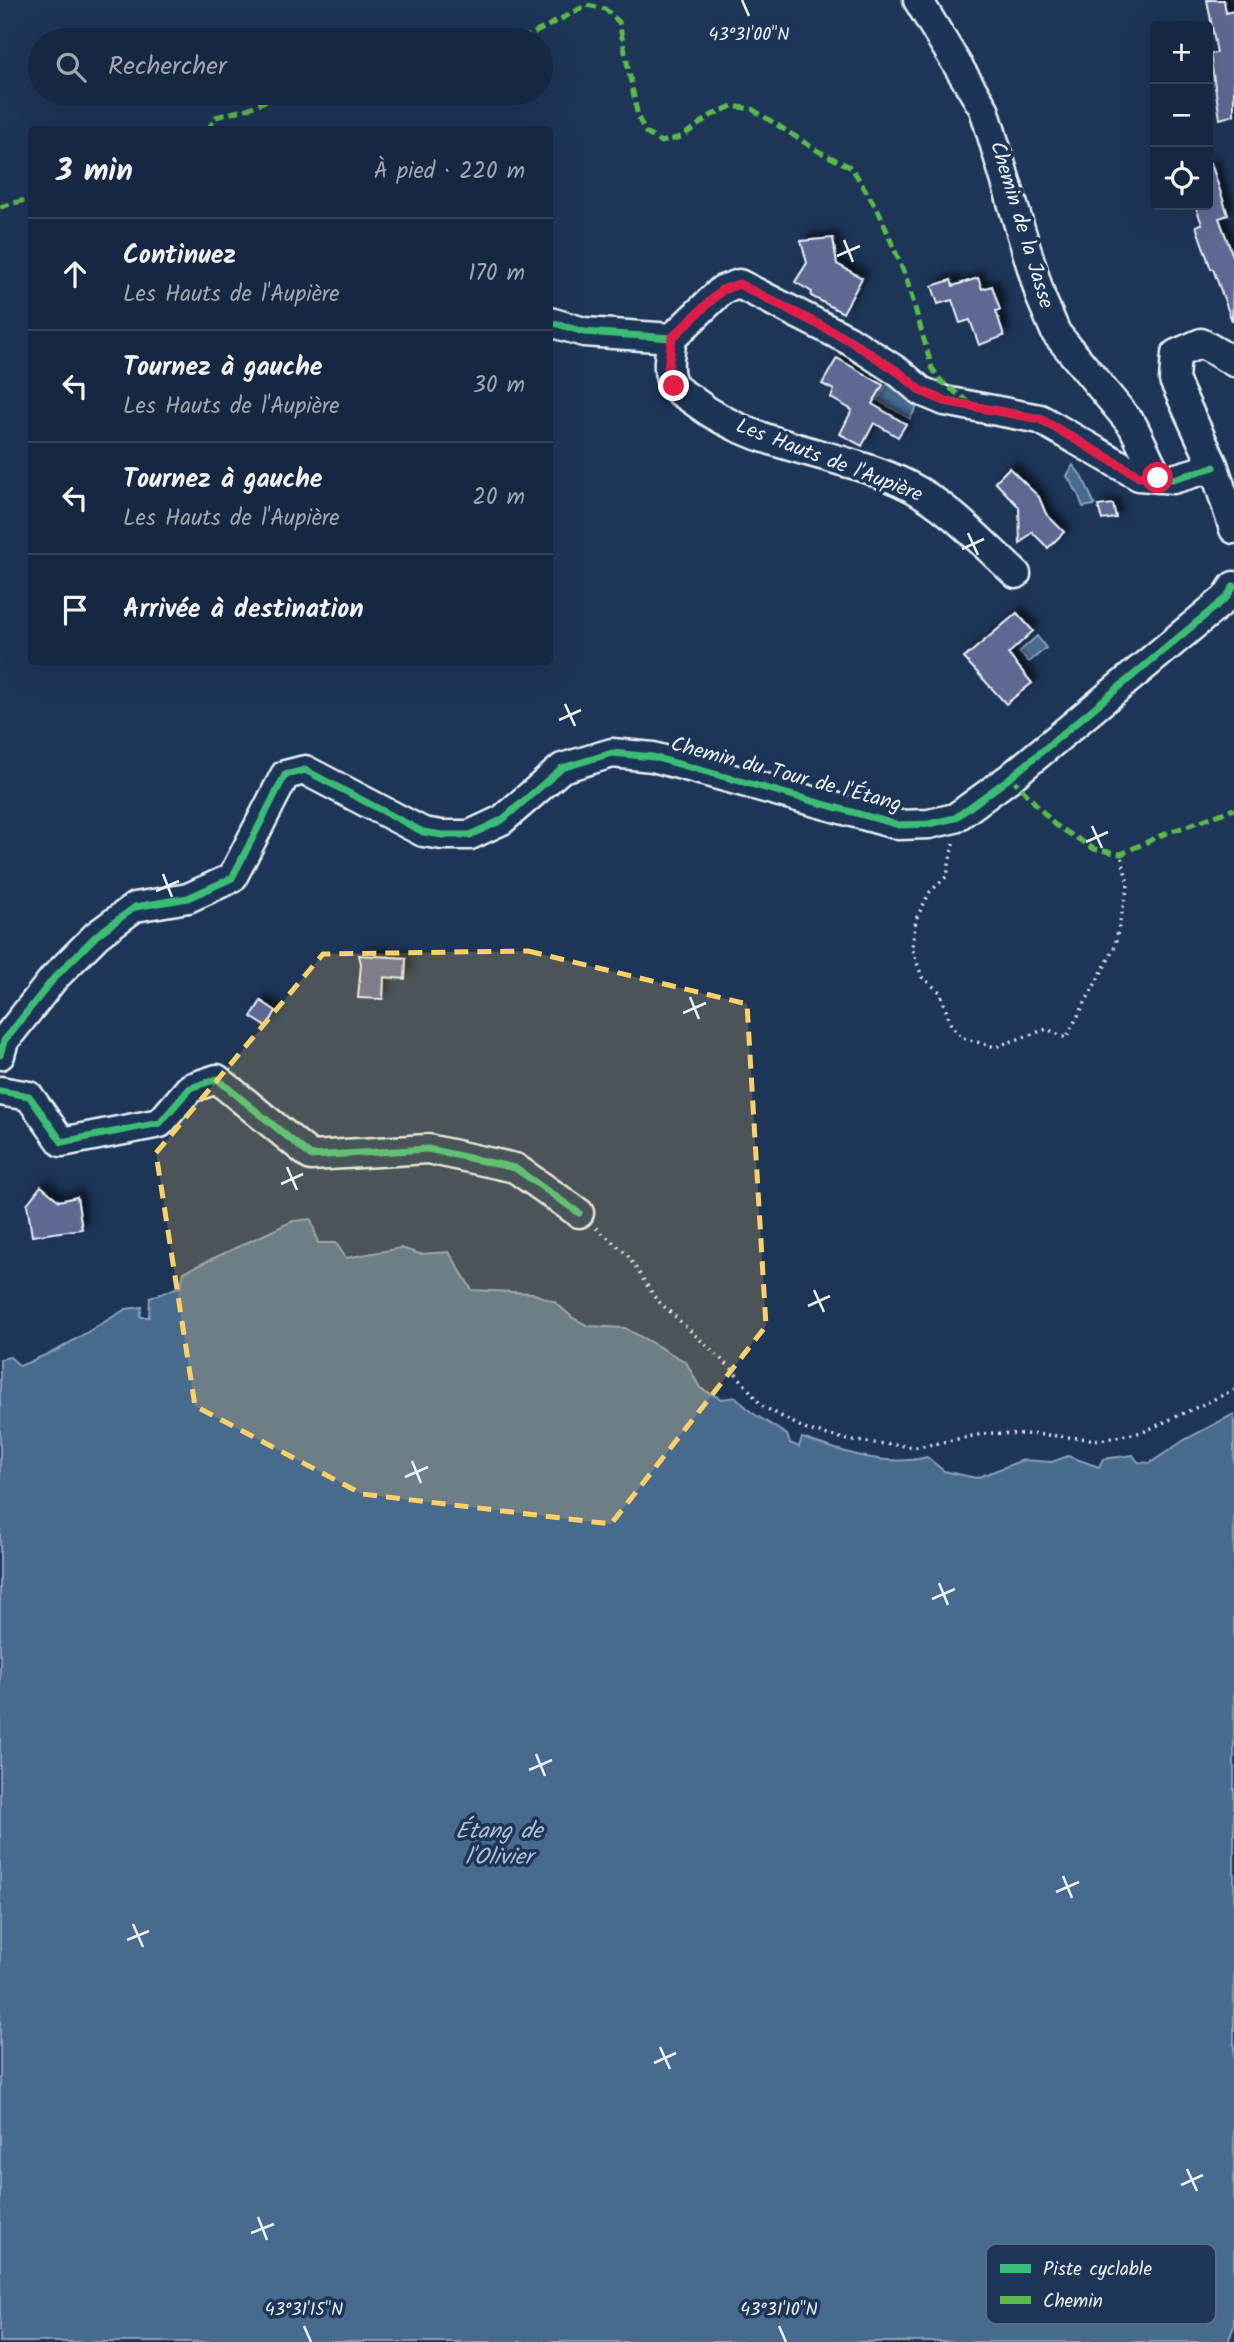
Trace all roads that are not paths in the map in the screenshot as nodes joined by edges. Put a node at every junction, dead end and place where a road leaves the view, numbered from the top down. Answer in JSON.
{"nodes":[{"id":1,"x":918,"y":0,"type":"edge"},
{"id":2,"x":553,"y":324,"type":"edge"},
{"id":3,"x":672,"y":338,"type":"junction"},
{"id":4,"x":1234,"y":362,"type":"edge"},
{"id":5,"x":1214,"y":467,"type":"junction"},
{"id":6,"x":1158,"y":478,"type":"junction"},
{"id":7,"x":1234,"y":529,"type":"edge"},
{"id":8,"x":1016,"y":574,"type":"dead end"},
{"id":9,"x":1234,"y":586,"type":"edge"},
{"id":10,"x":0,"y":1055,"type":"edge"},
{"id":11,"x":0,"y":1091,"type":"edge"},
{"id":12,"x":579,"y":1213,"type":"road end"}],
"edges":[{"from":1,"to":6,"type":"street","name":"Chemin de la Jasse"},
{"from":2,"to":3,"type":"street"},
{"from":3,"to":6,"type":"street"},
{"from":3,"to":8,"type":"street","name":"Les Hauts de l'Aupière"},
{"from":4,"to":5,"type":"street"},
{"from":5,"to":6,"type":"street"},
{"from":5,"to":7,"type":"street"},
{"from":9,"to":10,"type":"street","name":"Chemin du Tour de l'Étang"},
{"from":11,"to":12,"type":"street"}]}
